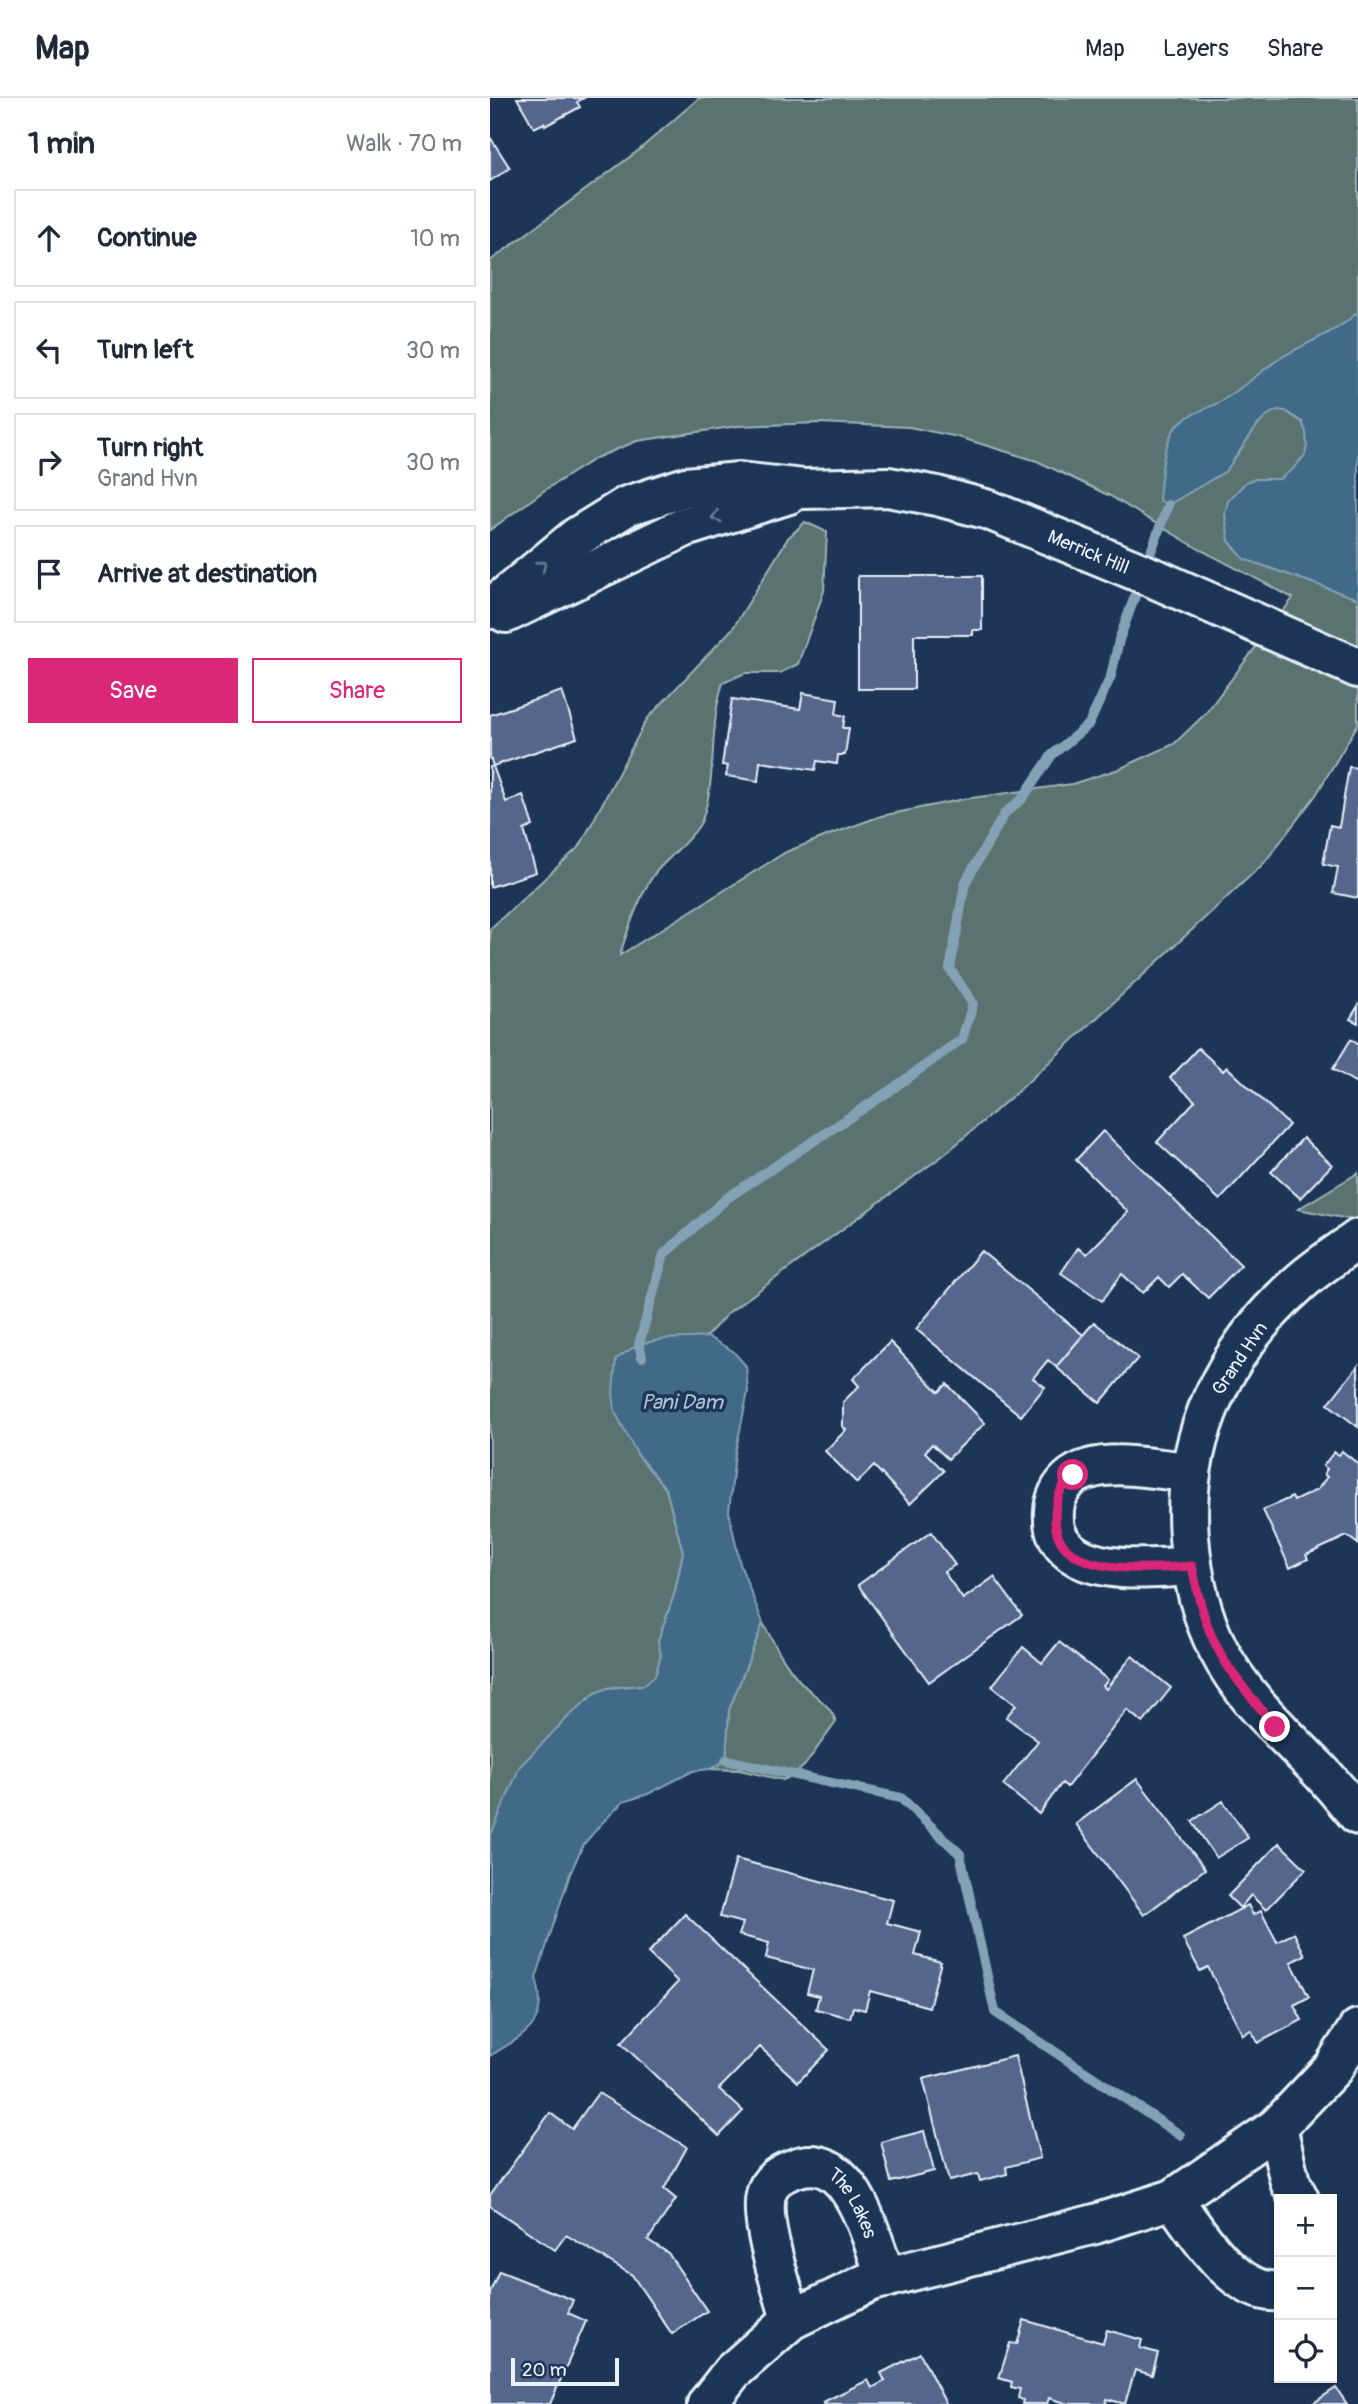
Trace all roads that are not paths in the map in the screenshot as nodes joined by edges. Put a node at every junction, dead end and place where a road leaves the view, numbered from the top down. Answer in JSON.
{"nodes":[{"id":1,"x":804,"y":489,"type":"junction"},
{"id":2,"x":490,"y":609,"type":"edge"},
{"id":3,"x":490,"y":621,"type":"edge"},
{"id":4,"x":1358,"y":668,"type":"edge"},
{"id":5,"x":1358,"y":1239,"type":"edge"},
{"id":6,"x":1190,"y":1472,"type":"junction"},
{"id":7,"x":1192,"y":1566,"type":"junction"},
{"id":8,"x":1318,"y":1769,"type":"junction"},
{"id":9,"x":1358,"y":1783,"type":"edge"},
{"id":10,"x":1358,"y":1815,"type":"edge"},
{"id":11,"x":1358,"y":2029,"type":"edge"},
{"id":12,"x":1278,"y":2127,"type":"junction"},
{"id":13,"x":1296,"y":2194,"type":"edge"},
{"id":14,"x":1173,"y":2199,"type":"junction"},
{"id":15,"x":886,"y":2277,"type":"junction"},
{"id":16,"x":1274,"y":2291,"type":"edge"},
{"id":17,"x":792,"y":2320,"type":"junction"},
{"id":18,"x":707,"y":2404,"type":"edge"}],
"edges":[{"from":2,"to":1,"type":"street","name":"Merrick Hill","one_way":true},
{"from":1,"to":3,"type":"street","name":"Merrick Hill","one_way":true},
{"from":1,"to":4,"type":"street","name":"Merrick Hill"},
{"from":5,"to":6,"type":"street","name":"Grand Hvn"},
{"from":6,"to":7,"type":"street","name":"Grand Hvn"},
{"from":6,"to":7,"type":"street"},
{"from":7,"to":8,"type":"street","name":"Grand Hvn"},
{"from":8,"to":9,"type":"street"},
{"from":8,"to":10,"type":"street","name":"Grand Hvn"},
{"from":11,"to":12,"type":"street"},
{"from":12,"to":13,"type":"street"},
{"from":12,"to":14,"type":"street"},
{"from":14,"to":15,"type":"street"},
{"from":14,"to":16,"type":"street"},
{"from":15,"to":17,"type":"street"},
{"from":15,"to":17,"type":"street","name":"The Lakes"},
{"from":17,"to":18,"type":"street"}]}
